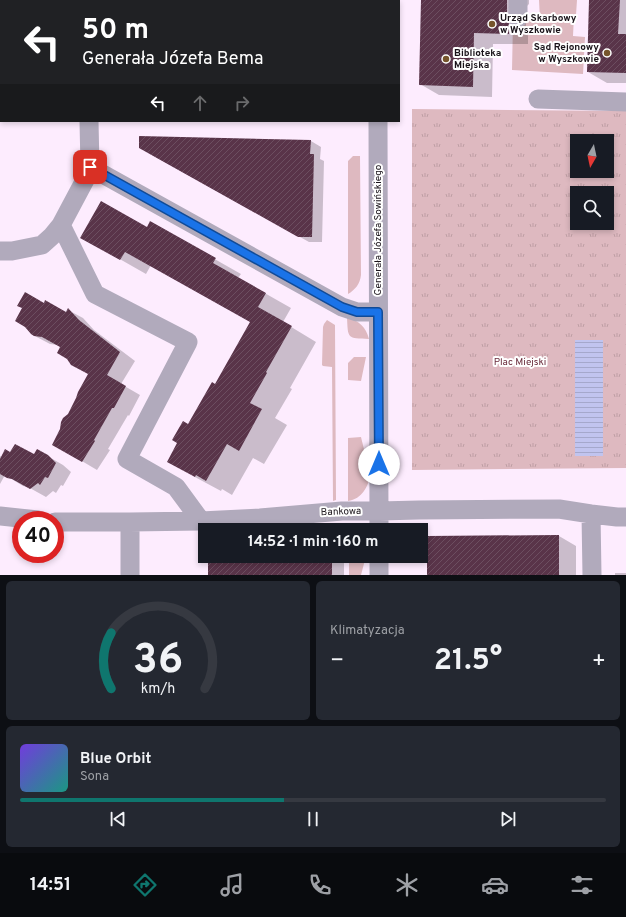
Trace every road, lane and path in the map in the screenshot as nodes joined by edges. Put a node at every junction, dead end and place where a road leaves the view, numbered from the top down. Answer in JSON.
{"nodes":[{"id":1,"x":538,"y":99,"type":"dead end"},
{"id":2,"x":626,"y":102,"type":"edge"},
{"id":3,"x":89,"y":122,"type":"edge"},
{"id":4,"x":378,"y":122,"type":"edge"},
{"id":5,"x":90,"y":167,"type":"junction"},
{"id":6,"x":61,"y":224,"type":"junction"},
{"id":7,"x":0,"y":251,"type":"edge"},
{"id":8,"x":378,"y":312,"type":"junction"},
{"id":9,"x":379,"y":511,"type":"junction"},
{"id":10,"x":591,"y":514,"type":"junction"},
{"id":11,"x":0,"y":516,"type":"edge"},
{"id":12,"x":12,"y":517,"type":"edge"},
{"id":13,"x":626,"y":517,"type":"edge"},
{"id":14,"x":201,"y":521,"type":"junction"},
{"id":15,"x":64,"y":522,"type":"edge"},
{"id":16,"x":130,"y":522,"type":"junction"},
{"id":17,"x":379,"y":523,"type":"edge"},
{"id":18,"x":379,"y":563,"type":"edge"},
{"id":19,"x":130,"y":575,"type":"edge"},
{"id":20,"x":379,"y":575,"type":"edge"},
{"id":21,"x":592,"y":575,"type":"edge"}],
"edges":[{"from":1,"to":2,"type":"street"},
{"from":3,"to":5,"type":"street"},
{"from":4,"to":8,"type":"street","name":"Generała Józefa Sowińskiego"},
{"from":5,"to":6,"type":"street"},
{"from":5,"to":8,"type":"street"},
{"from":6,"to":7,"type":"street"},
{"from":6,"to":14,"type":"street"},
{"from":8,"to":9,"type":"street","name":"Generała Józefa Sowińskiego"},
{"from":9,"to":10,"type":"street","name":"Bankowa"},
{"from":9,"to":14,"type":"street","name":"Bankowa"},
{"from":9,"to":17,"type":"street","name":"Generała Józefa Sowińskiego"},
{"from":10,"to":13,"type":"street","name":"Bankowa"},
{"from":10,"to":21,"type":"street"},
{"from":11,"to":12,"type":"street"},
{"from":14,"to":16,"type":"street","name":"Bankowa"},
{"from":15,"to":16,"type":"street","name":"Bankowa"},
{"from":16,"to":19,"type":"street"},
{"from":18,"to":20,"type":"street"}]}
